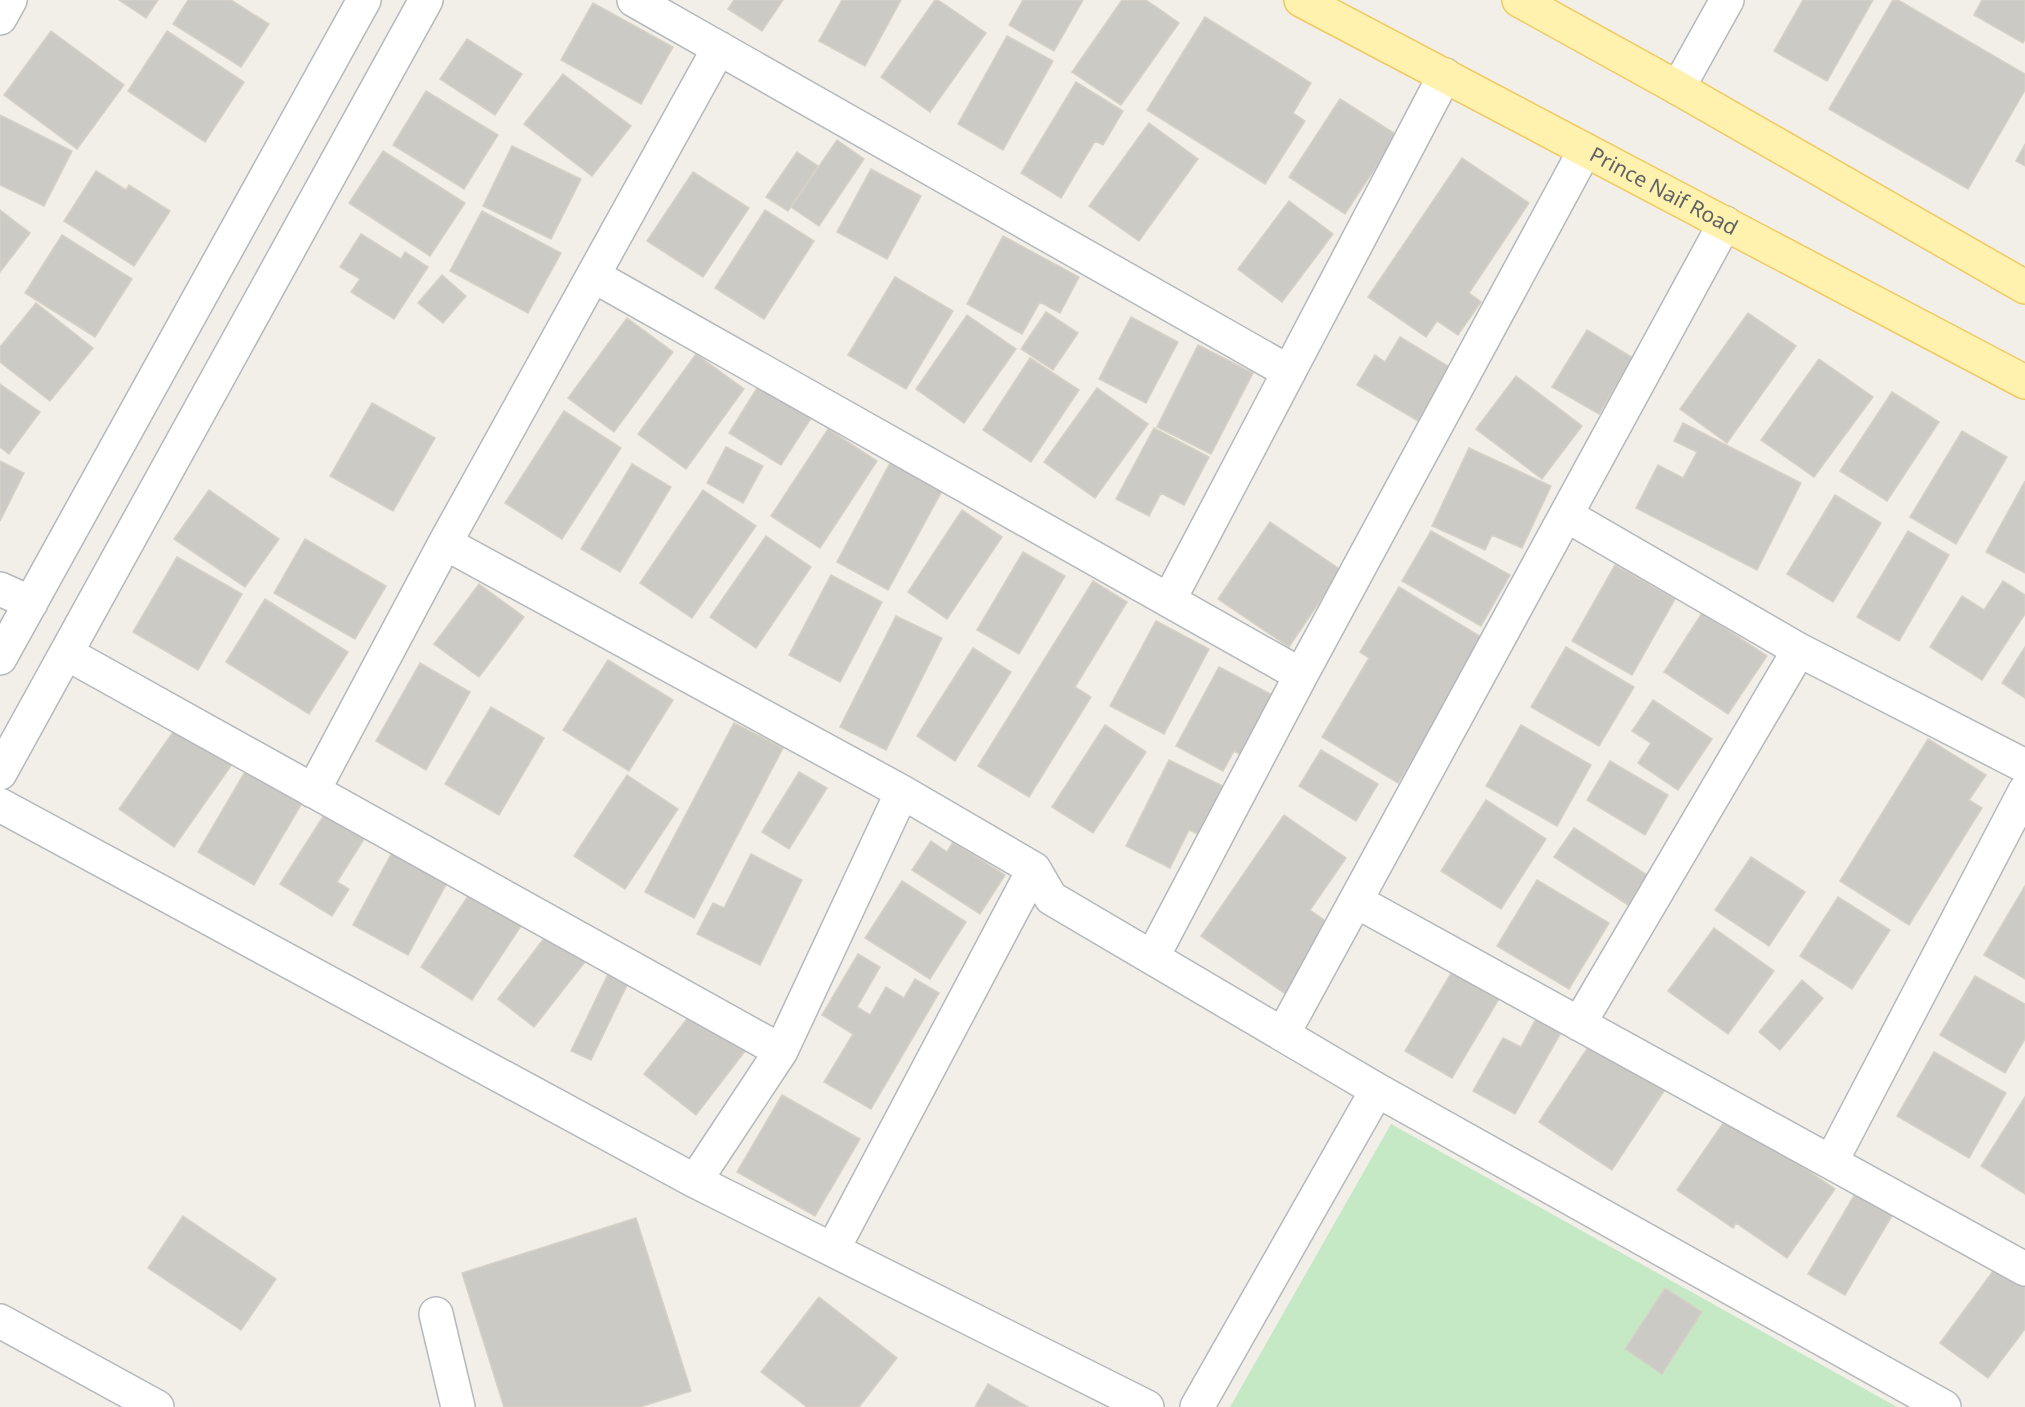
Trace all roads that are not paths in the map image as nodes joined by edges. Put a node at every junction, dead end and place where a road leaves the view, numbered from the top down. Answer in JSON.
{"nodes":[{"id":1,"x":10,"y":0,"type":"edge"},
{"id":2,"x":364,"y":0,"type":"edge"},
{"id":3,"x":426,"y":0,"type":"edge"},
{"id":4,"x":634,"y":0,"type":"edge"},
{"id":5,"x":1301,"y":0,"type":"edge"},
{"id":6,"x":1519,"y":0,"type":"edge"},
{"id":7,"x":1727,"y":0,"type":"edge"},
{"id":8,"x":0,"y":18,"type":"edge"},
{"id":9,"x":718,"y":48,"type":"junction"},
{"id":10,"x":1445,"y":75,"type":"junction"},
{"id":11,"x":1678,"y":88,"type":"junction"},
{"id":12,"x":1585,"y":150,"type":"junction"},
{"id":13,"x":1725,"y":223,"type":"junction"},
{"id":14,"x":594,"y":276,"type":"junction"},
{"id":15,"x":2025,"y":287,"type":"edge"},
{"id":16,"x":1289,"y":372,"type":"junction"},
{"id":17,"x":2025,"y":382,"type":"edge"},
{"id":18,"x":1566,"y":515,"type":"junction"},
{"id":19,"x":445,"y":543,"type":"junction"},
{"id":20,"x":0,"y":589,"type":"edge"},
{"id":21,"x":1169,"y":600,"type":"junction"},
{"id":22,"x":31,"y":603,"type":"junction"},
{"id":23,"x":1799,"y":650,"type":"junction"},
{"id":24,"x":66,"y":653,"type":"junction"},
{"id":25,"x":0,"y":658,"type":"edge"},
{"id":26,"x":1302,"y":675,"type":"junction"},
{"id":27,"x":2025,"y":766,"type":"edge"},
{"id":28,"x":0,"y":773,"type":"edge"},
{"id":29,"x":314,"y":791,"type":"junction"},
{"id":30,"x":2025,"y":791,"type":"edge"},
{"id":31,"x":902,"y":792,"type":"junction"},
{"id":32,"x":0,"y":805,"type":"edge"},
{"id":33,"x":1034,"y":869,"type":"junction"},
{"id":34,"x":1356,"y":901,"type":"junction"},
{"id":35,"x":1153,"y":956,"type":"junction"},
{"id":36,"x":1579,"y":1024,"type":"junction"},
{"id":37,"x":1283,"y":1034,"type":"junction"},
{"id":38,"x":781,"y":1051,"type":"junction"},
{"id":39,"x":1377,"y":1090,"type":"junction"},
{"id":40,"x":1831,"y":1162,"type":"junction"},
{"id":41,"x":695,"y":1181,"type":"junction"},
{"id":42,"x":833,"y":1249,"type":"junction"},
{"id":43,"x":2025,"y":1269,"type":"edge"},
{"id":44,"x":436,"y":1314,"type":"dead end"},
{"id":45,"x":1,"y":1325,"type":"edge"},
{"id":46,"x":157,"y":1407,"type":"edge"},
{"id":47,"x":458,"y":1407,"type":"edge"},
{"id":48,"x":1147,"y":1407,"type":"edge"},
{"id":49,"x":1197,"y":1407,"type":"edge"},
{"id":50,"x":1944,"y":1407,"type":"edge"}],
"edges":[{"from":1,"to":8,"type":"street"},
{"from":2,"to":22,"type":"street"},
{"from":3,"to":24,"type":"street"},
{"from":4,"to":9,"type":"street"},
{"from":5,"to":10,"type":"main road","name":"Prince Naif Road"},
{"from":6,"to":11,"type":"main road"},
{"from":7,"to":11,"type":"street"},
{"from":9,"to":14,"type":"street"},
{"from":9,"to":16,"type":"street"},
{"from":10,"to":12,"type":"main road","name":"Prince Naif Road"},
{"from":10,"to":16,"type":"street"},
{"from":11,"to":15,"type":"main road"},
{"from":12,"to":13,"type":"main road","name":"Prince Naif Road"},
{"from":12,"to":26,"type":"street"},
{"from":13,"to":17,"type":"main road","name":"Prince Naif Road"},
{"from":13,"to":18,"type":"street"},
{"from":14,"to":19,"type":"street"},
{"from":14,"to":21,"type":"street"},
{"from":16,"to":21,"type":"street"},
{"from":18,"to":23,"type":"street"},
{"from":18,"to":34,"type":"street"},
{"from":19,"to":29,"type":"street"},
{"from":19,"to":31,"type":"street"},
{"from":20,"to":22,"type":"street"},
{"from":21,"to":26,"type":"street"},
{"from":22,"to":25,"type":"street"},
{"from":23,"to":27,"type":"street"},
{"from":23,"to":36,"type":"street"},
{"from":24,"to":28,"type":"street"},
{"from":24,"to":29,"type":"street"},
{"from":26,"to":35,"type":"street"},
{"from":29,"to":38,"type":"street"},
{"from":30,"to":40,"type":"street"},
{"from":31,"to":33,"type":"street"},
{"from":31,"to":38,"type":"street"},
{"from":32,"to":41,"type":"street"},
{"from":33,"to":35,"type":"street"},
{"from":33,"to":42,"type":"street"},
{"from":34,"to":36,"type":"street"},
{"from":34,"to":37,"type":"street"},
{"from":35,"to":37,"type":"street"},
{"from":36,"to":40,"type":"street"},
{"from":37,"to":39,"type":"street"},
{"from":38,"to":41,"type":"street"},
{"from":39,"to":49,"type":"street"},
{"from":39,"to":50,"type":"street"},
{"from":40,"to":43,"type":"street"},
{"from":41,"to":42,"type":"street"},
{"from":42,"to":48,"type":"street"},
{"from":44,"to":47,"type":"street"},
{"from":45,"to":46,"type":"street"}]}
